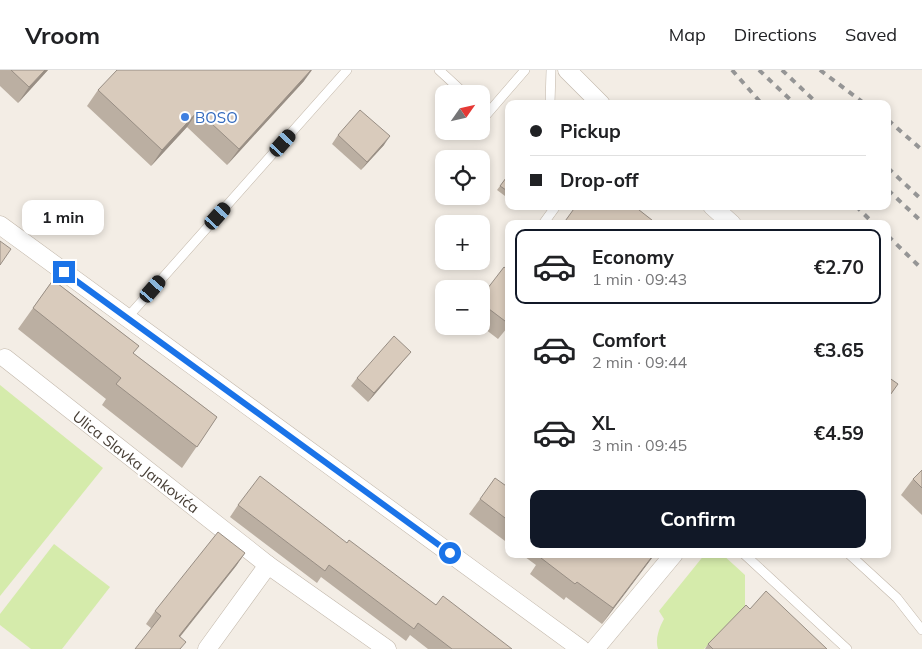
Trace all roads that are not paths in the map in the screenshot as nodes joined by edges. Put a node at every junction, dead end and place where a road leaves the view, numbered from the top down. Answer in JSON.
{"nodes":[{"id":1,"x":347,"y":70,"type":"edge"},
{"id":2,"x":439,"y":70,"type":"edge"},
{"id":3,"x":525,"y":70,"type":"edge"},
{"id":4,"x":551,"y":70,"type":"edge"},
{"id":5,"x":566,"y":70,"type":"edge"},
{"id":6,"x":455,"y":85,"type":"edge"},
{"id":7,"x":550,"y":100,"type":"edge"},
{"id":8,"x":597,"y":100,"type":"edge"},
{"id":9,"x":490,"y":111,"type":"edge"},
{"id":10,"x":716,"y":210,"type":"edge"},
{"id":11,"x":728,"y":220,"type":"edge"},
{"id":12,"x":0,"y":225,"type":"edge"},
{"id":13,"x":127,"y":318,"type":"junction"},
{"id":14,"x":4,"y":358,"type":"dead end"},
{"id":15,"x":671,"y":558,"type":"edge"},
{"id":16,"x":748,"y":558,"type":"edge"},
{"id":17,"x":852,"y":558,"type":"edge"},
{"id":18,"x":268,"y":565,"type":"junction"},
{"id":19,"x":922,"y":630,"type":"edge"},
{"id":20,"x":207,"y":649,"type":"edge"},
{"id":21,"x":387,"y":649,"type":"edge"},
{"id":22,"x":581,"y":649,"type":"edge"},
{"id":23,"x":595,"y":649,"type":"edge"},
{"id":24,"x":847,"y":649,"type":"edge"}],
"edges":[{"from":1,"to":13,"type":"lane"},
{"from":2,"to":6,"type":"lane"},
{"from":3,"to":9,"type":"lane"},
{"from":4,"to":7,"type":"lane"},
{"from":5,"to":8,"type":"street"},
{"from":10,"to":11,"type":"street"},
{"from":12,"to":13,"type":"street"},
{"from":13,"to":22,"type":"street"},
{"from":14,"to":18,"type":"street","name":"Ulica Slavka Jankovića"},
{"from":15,"to":23,"type":"street"},
{"from":16,"to":24,"type":"lane"},
{"from":17,"to":19,"type":"lane"},
{"from":18,"to":20,"type":"street"},
{"from":18,"to":21,"type":"street","name":"Ulica Slavka Jankovića"}]}
